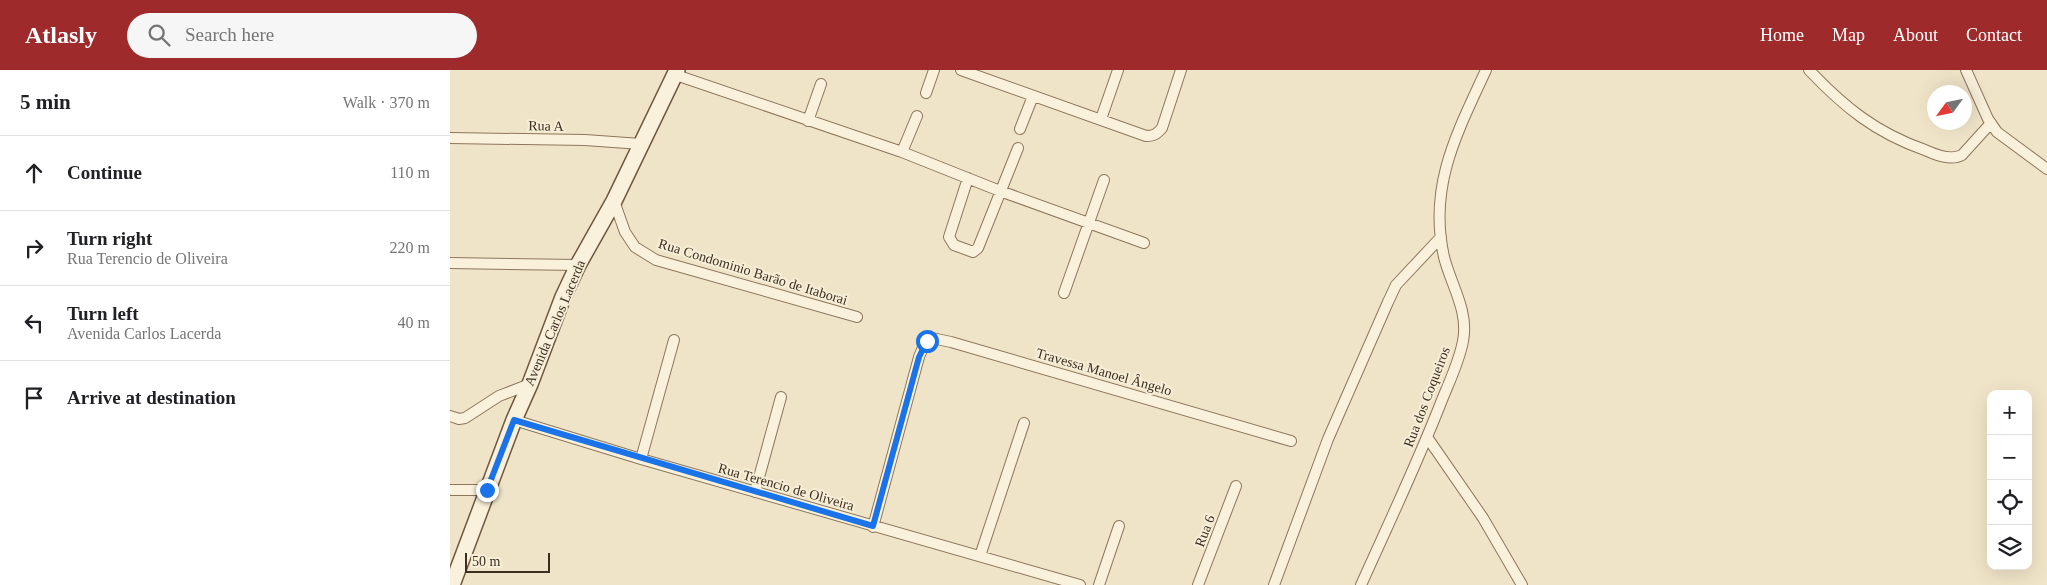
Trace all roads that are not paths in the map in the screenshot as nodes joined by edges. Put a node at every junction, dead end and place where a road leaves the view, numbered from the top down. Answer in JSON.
{"nodes":[{"id":1,"x":934,"y":70,"type":"edge"},
{"id":2,"x":1118,"y":70,"type":"edge"},
{"id":3,"x":1181,"y":70,"type":"edge"},
{"id":4,"x":1486,"y":70,"type":"edge"},
{"id":5,"x":1809,"y":70,"type":"edge"},
{"id":6,"x":1966,"y":70,"type":"edge"},
{"id":7,"x":965,"y":71,"type":"edge"},
{"id":8,"x":676,"y":72,"type":"edge"},
{"id":9,"x":821,"y":84,"type":"dead end"},
{"id":10,"x":926,"y":93,"type":"dead end"},
{"id":11,"x":1033,"y":96,"type":"junction"},
{"id":12,"x":916,"y":116,"type":"dead end"},
{"id":13,"x":1101,"y":118,"type":"junction"},
{"id":14,"x":808,"y":121,"type":"junction"},
{"id":15,"x":1991,"y":123,"type":"junction"},
{"id":16,"x":1020,"y":129,"type":"dead end"},
{"id":17,"x":450,"y":138,"type":"edge"},
{"id":18,"x":641,"y":144,"type":"junction"},
{"id":19,"x":1018,"y":148,"type":"dead end"},
{"id":20,"x":902,"y":152,"type":"junction"},
{"id":21,"x":2047,"y":169,"type":"edge"},
{"id":22,"x":968,"y":178,"type":"junction"},
{"id":23,"x":1104,"y":180,"type":"dead end"},
{"id":24,"x":1000,"y":191,"type":"junction"},
{"id":25,"x":614,"y":202,"type":"junction"},
{"id":26,"x":1090,"y":223,"type":"junction"},
{"id":27,"x":1441,"y":237,"type":"junction"},
{"id":28,"x":1144,"y":243,"type":"dead end"},
{"id":29,"x":450,"y":263,"type":"edge"},
{"id":30,"x":578,"y":265,"type":"junction"},
{"id":31,"x":1064,"y":293,"type":"dead end"},
{"id":32,"x":857,"y":317,"type":"dead end"},
{"id":33,"x":674,"y":340,"type":"dead end"},
{"id":34,"x":530,"y":384,"type":"junction"},
{"id":35,"x":780,"y":397,"type":"dead end"},
{"id":36,"x":450,"y":416,"type":"edge"},
{"id":37,"x":514,"y":420,"type":"junction"},
{"id":38,"x":1024,"y":423,"type":"dead end"},
{"id":39,"x":1427,"y":437,"type":"junction"},
{"id":40,"x":1291,"y":441,"type":"dead end"},
{"id":41,"x":641,"y":459,"type":"junction"},
{"id":42,"x":1236,"y":486,"type":"dead end"},
{"id":43,"x":450,"y":490,"type":"edge"},
{"id":44,"x":487,"y":490,"type":"junction"},
{"id":45,"x":755,"y":492,"type":"junction"},
{"id":46,"x":873,"y":526,"type":"junction"},
{"id":47,"x":1119,"y":526,"type":"dead end"},
{"id":48,"x":980,"y":556,"type":"junction"},
{"id":49,"x":452,"y":585,"type":"edge"},
{"id":50,"x":1080,"y":585,"type":"edge"},
{"id":51,"x":1099,"y":585,"type":"edge"},
{"id":52,"x":1198,"y":585,"type":"edge"},
{"id":53,"x":1274,"y":585,"type":"edge"},
{"id":54,"x":1361,"y":585,"type":"edge"},
{"id":55,"x":1522,"y":585,"type":"edge"}],
"edges":[{"from":1,"to":10,"type":"street"},
{"from":2,"to":13,"type":"street"},
{"from":3,"to":13,"type":"street"},
{"from":4,"to":27,"type":"street","name":"Rua dos Coqueiros"},
{"from":5,"to":15,"type":"street"},
{"from":6,"to":15,"type":"street"},
{"from":7,"to":11,"type":"street"},
{"from":8,"to":14,"type":"street"},
{"from":8,"to":18,"type":"street","name":"Avenida Carlos Lacerda"},
{"from":9,"to":14,"type":"street"},
{"from":11,"to":13,"type":"street"},
{"from":11,"to":16,"type":"street"},
{"from":12,"to":20,"type":"street"},
{"from":14,"to":20,"type":"street"},
{"from":15,"to":21,"type":"street"},
{"from":17,"to":18,"type":"street","name":"Rua A"},
{"from":18,"to":25,"type":"street","name":"Avenida Carlos Lacerda"},
{"from":19,"to":24,"type":"street"},
{"from":20,"to":22,"type":"street"},
{"from":22,"to":24,"type":"street"},
{"from":22,"to":24,"type":"street"},
{"from":23,"to":26,"type":"street"},
{"from":24,"to":26,"type":"street"},
{"from":25,"to":30,"type":"street","name":"Avenida Carlos Lacerda"},
{"from":25,"to":32,"type":"street","name":"Rua Condominio Barão de Itaborai"},
{"from":26,"to":28,"type":"street"},
{"from":26,"to":31,"type":"street"},
{"from":27,"to":39,"type":"street","name":"Rua dos Coqueiros"},
{"from":27,"to":53,"type":"street"},
{"from":29,"to":30,"type":"street"},
{"from":30,"to":34,"type":"street","name":"Avenida Carlos Lacerda"},
{"from":33,"to":41,"type":"street"},
{"from":34,"to":36,"type":"street"},
{"from":34,"to":37,"type":"street","name":"Avenida Carlos Lacerda"},
{"from":35,"to":45,"type":"street"},
{"from":37,"to":41,"type":"street","name":"Rua Terencio de Oliveira"},
{"from":37,"to":44,"type":"street","name":"Avenida Carlos Lacerda"},
{"from":38,"to":48,"type":"street"},
{"from":39,"to":54,"type":"street","name":"Rua dos Coqueiros"},
{"from":39,"to":55,"type":"street"},
{"from":40,"to":46,"type":"street","name":"Travessa Manoel Ângelo"},
{"from":41,"to":45,"type":"street","name":"Rua Terencio de Oliveira"},
{"from":42,"to":52,"type":"street","name":"Rua 6"},
{"from":43,"to":44,"type":"street"},
{"from":44,"to":49,"type":"street","name":"Avenida Carlos Lacerda"},
{"from":45,"to":46,"type":"street","name":"Rua Terencio de Oliveira"},
{"from":46,"to":48,"type":"street","name":"Rua Terencio de Oliveira"},
{"from":47,"to":51,"type":"street"},
{"from":48,"to":50,"type":"street","name":"Rua Terencio de Oliveira"}]}
